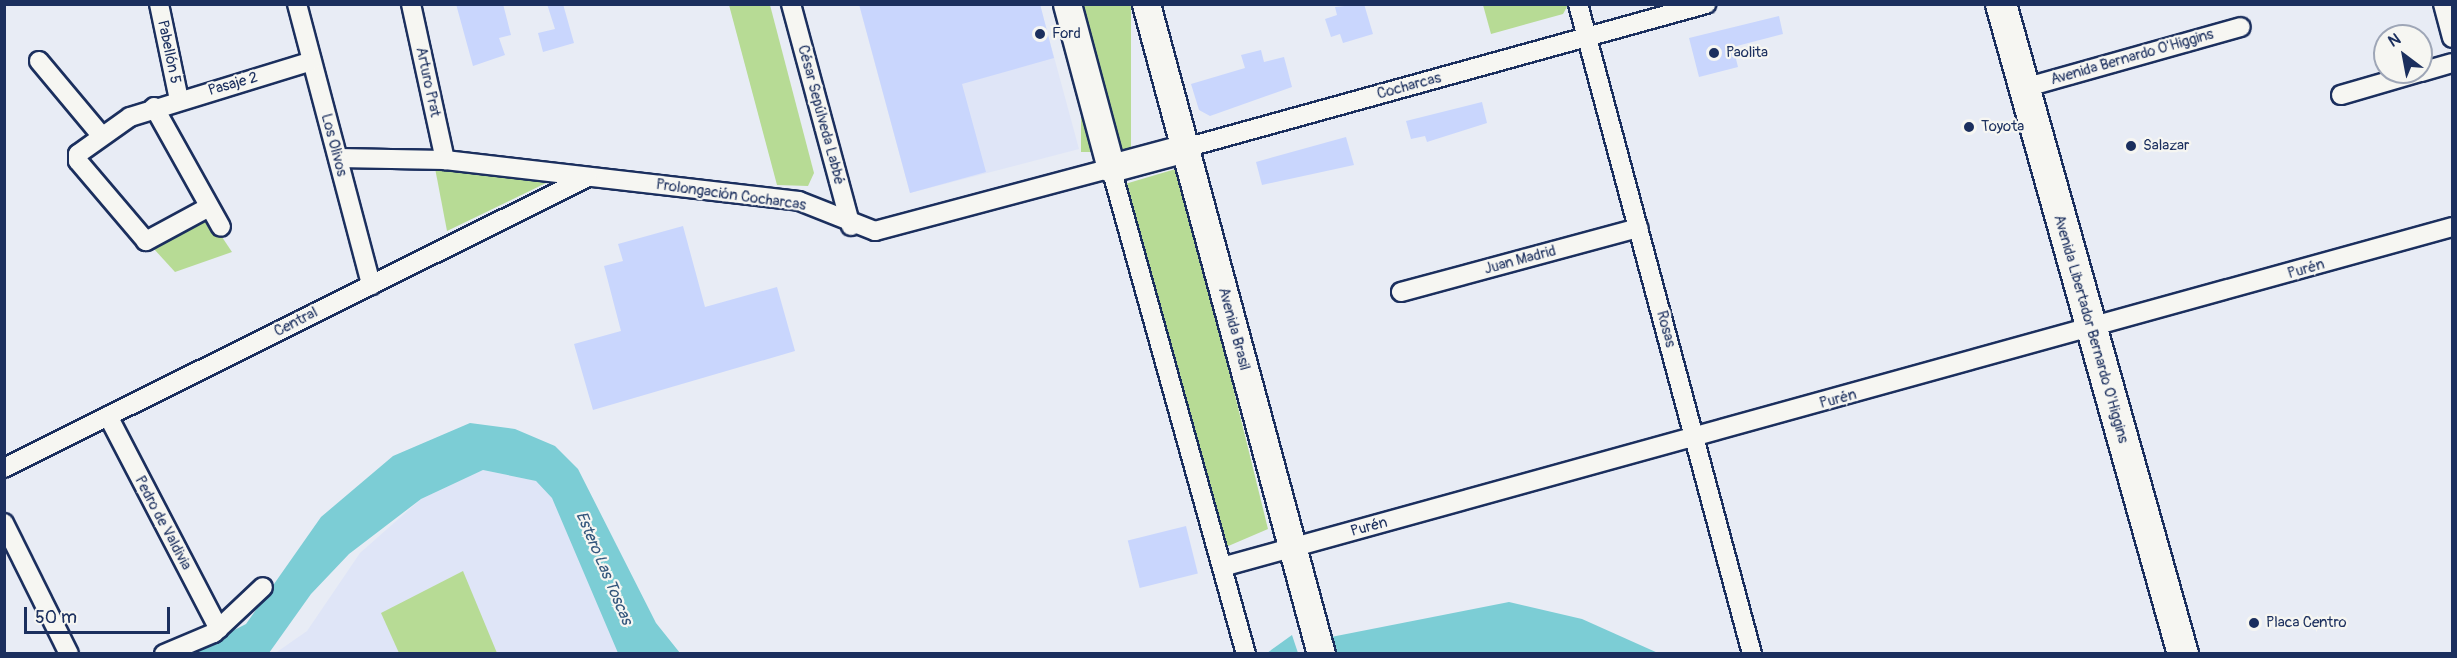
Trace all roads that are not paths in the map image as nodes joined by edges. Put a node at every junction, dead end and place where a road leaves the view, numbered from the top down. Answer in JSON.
{"nodes":[{"id":1,"x":159,"y":4,"type":"edge"},
{"id":2,"x":297,"y":4,"type":"edge"},
{"id":3,"x":411,"y":4,"type":"edge"},
{"id":4,"x":791,"y":4,"type":"edge"},
{"id":5,"x":1067,"y":4,"type":"edge"},
{"id":6,"x":1146,"y":4,"type":"edge"},
{"id":7,"x":1578,"y":4,"type":"edge"},
{"id":8,"x":1706,"y":4,"type":"edge"},
{"id":9,"x":2001,"y":4,"type":"edge"},
{"id":10,"x":2443,"y":4,"type":"edge"},
{"id":11,"x":2241,"y":27,"type":"dead end"},
{"id":12,"x":1587,"y":37,"type":"junction"},
{"id":13,"x":2452,"y":38,"type":"edge"},
{"id":14,"x":39,"y":61,"type":"dead end"},
{"id":15,"x":312,"y":62,"type":"junction"},
{"id":16,"x":2452,"y":63,"type":"edge"},
{"id":17,"x":2433,"y":69,"type":"edge"},
{"id":18,"x":2379,"y":84,"type":"edge"},
{"id":19,"x":2024,"y":88,"type":"junction"},
{"id":20,"x":2341,"y":95,"type":"dead end"},
{"id":21,"x":179,"y":100,"type":"junction"},
{"id":22,"x":154,"y":107,"type":"junction"},
{"id":23,"x":100,"y":134,"type":"junction"},
{"id":24,"x":1185,"y":148,"type":"junction"},
{"id":25,"x":338,"y":158,"type":"junction"},
{"id":26,"x":445,"y":160,"type":"junction"},
{"id":27,"x":1111,"y":168,"type":"junction"},
{"id":28,"x":588,"y":177,"type":"junction"},
{"id":29,"x":209,"y":207,"type":"junction"},
{"id":30,"x":851,"y":226,"type":"junction"},
{"id":31,"x":221,"y":227,"type":"dead end"},
{"id":32,"x":2452,"y":227,"type":"edge"},
{"id":33,"x":1639,"y":228,"type":"junction"},
{"id":34,"x":371,"y":285,"type":"junction"},
{"id":35,"x":1401,"y":292,"type":"dead end"},
{"id":36,"x":2090,"y":329,"type":"junction"},
{"id":37,"x":108,"y":417,"type":"junction"},
{"id":38,"x":1696,"y":438,"type":"junction"},
{"id":39,"x":4,"y":468,"type":"edge"},
{"id":40,"x":4,"y":523,"type":"edge"},
{"id":41,"x":1293,"y":548,"type":"junction"},
{"id":42,"x":1222,"y":567,"type":"junction"},
{"id":43,"x":263,"y":587,"type":"dead end"},
{"id":44,"x":219,"y":629,"type":"junction"},
{"id":45,"x":69,"y":654,"type":"edge"},
{"id":46,"x":164,"y":654,"type":"edge"},
{"id":47,"x":1246,"y":654,"type":"edge"},
{"id":48,"x":1321,"y":654,"type":"edge"},
{"id":49,"x":1752,"y":654,"type":"edge"},
{"id":50,"x":2183,"y":654,"type":"edge"}],
"edges":[{"from":1,"to":21,"type":"street","name":"Pabellón 5"},
{"from":2,"to":15,"type":"street","name":"Los Olivos"},
{"from":3,"to":26,"type":"street","name":"Arturo Prat"},
{"from":4,"to":30,"type":"street","name":"César Sepúlveda Labbé"},
{"from":5,"to":27,"type":"main road"},
{"from":6,"to":24,"type":"main road","name":"Avenida Brasil"},
{"from":7,"to":12,"type":"street","name":"Rosas"},
{"from":8,"to":12,"type":"street","name":"Cocharcas"},
{"from":9,"to":19,"type":"main road","name":"Avenida Libertador Bernardo O'Higgins"},
{"from":10,"to":13,"type":"street"},
{"from":11,"to":19,"type":"street","name":"Avenida Bernardo O'Higgins"},
{"from":12,"to":24,"type":"street","name":"Cocharcas"},
{"from":12,"to":33,"type":"street","name":"Rosas"},
{"from":14,"to":23,"type":"street"},
{"from":15,"to":21,"type":"street","name":"Pasaje 2"},
{"from":15,"to":25,"type":"street","name":"Los Olivos"},
{"from":16,"to":17,"type":"street"},
{"from":18,"to":20,"type":"street"},
{"from":19,"to":36,"type":"main road","name":"Avenida Libertador Bernardo O'Higgins"},
{"from":21,"to":22,"type":"street","name":"Pasaje 2"},
{"from":22,"to":23,"type":"street","name":"Pasaje 2"},
{"from":22,"to":29,"type":"street"},
{"from":23,"to":29,"type":"street","name":"Pasaje 2"},
{"from":24,"to":27,"type":"main road","name":"Cocharcas"},
{"from":24,"to":41,"type":"main road","name":"Avenida Brasil"},
{"from":25,"to":26,"type":"street","name":"Prolongación Cocharcas"},
{"from":25,"to":34,"type":"street","name":"Los Olivos"},
{"from":26,"to":28,"type":"street","name":"Prolongación Cocharcas"},
{"from":27,"to":30,"type":"street","name":"Prolongación Cocharcas"},
{"from":27,"to":42,"type":"street"},
{"from":28,"to":30,"type":"street","name":"Prolongación Cocharcas"},
{"from":28,"to":34,"type":"street","name":"Central"},
{"from":29,"to":31,"type":"street"},
{"from":32,"to":36,"type":"street","name":"Purén"},
{"from":33,"to":35,"type":"street","name":"Juan Madrid"},
{"from":33,"to":38,"type":"street","name":"Rosas"},
{"from":34,"to":37,"type":"street","name":"Central"},
{"from":36,"to":38,"type":"street","name":"Purén"},
{"from":36,"to":50,"type":"main road","name":"Avenida Libertador Bernardo O'Higgins"},
{"from":37,"to":39,"type":"street","name":"Central"},
{"from":37,"to":44,"type":"street","name":"Pedro de Valdivia"},
{"from":38,"to":41,"type":"street","name":"Purén"},
{"from":38,"to":49,"type":"street","name":"Rosas"},
{"from":40,"to":45,"type":"street"},
{"from":41,"to":42,"type":"street","name":"Purén"},
{"from":41,"to":48,"type":"main road","name":"Avenida Brasil"},
{"from":42,"to":47,"type":"street"},
{"from":43,"to":44,"type":"street"},
{"from":44,"to":46,"type":"street"}]}
